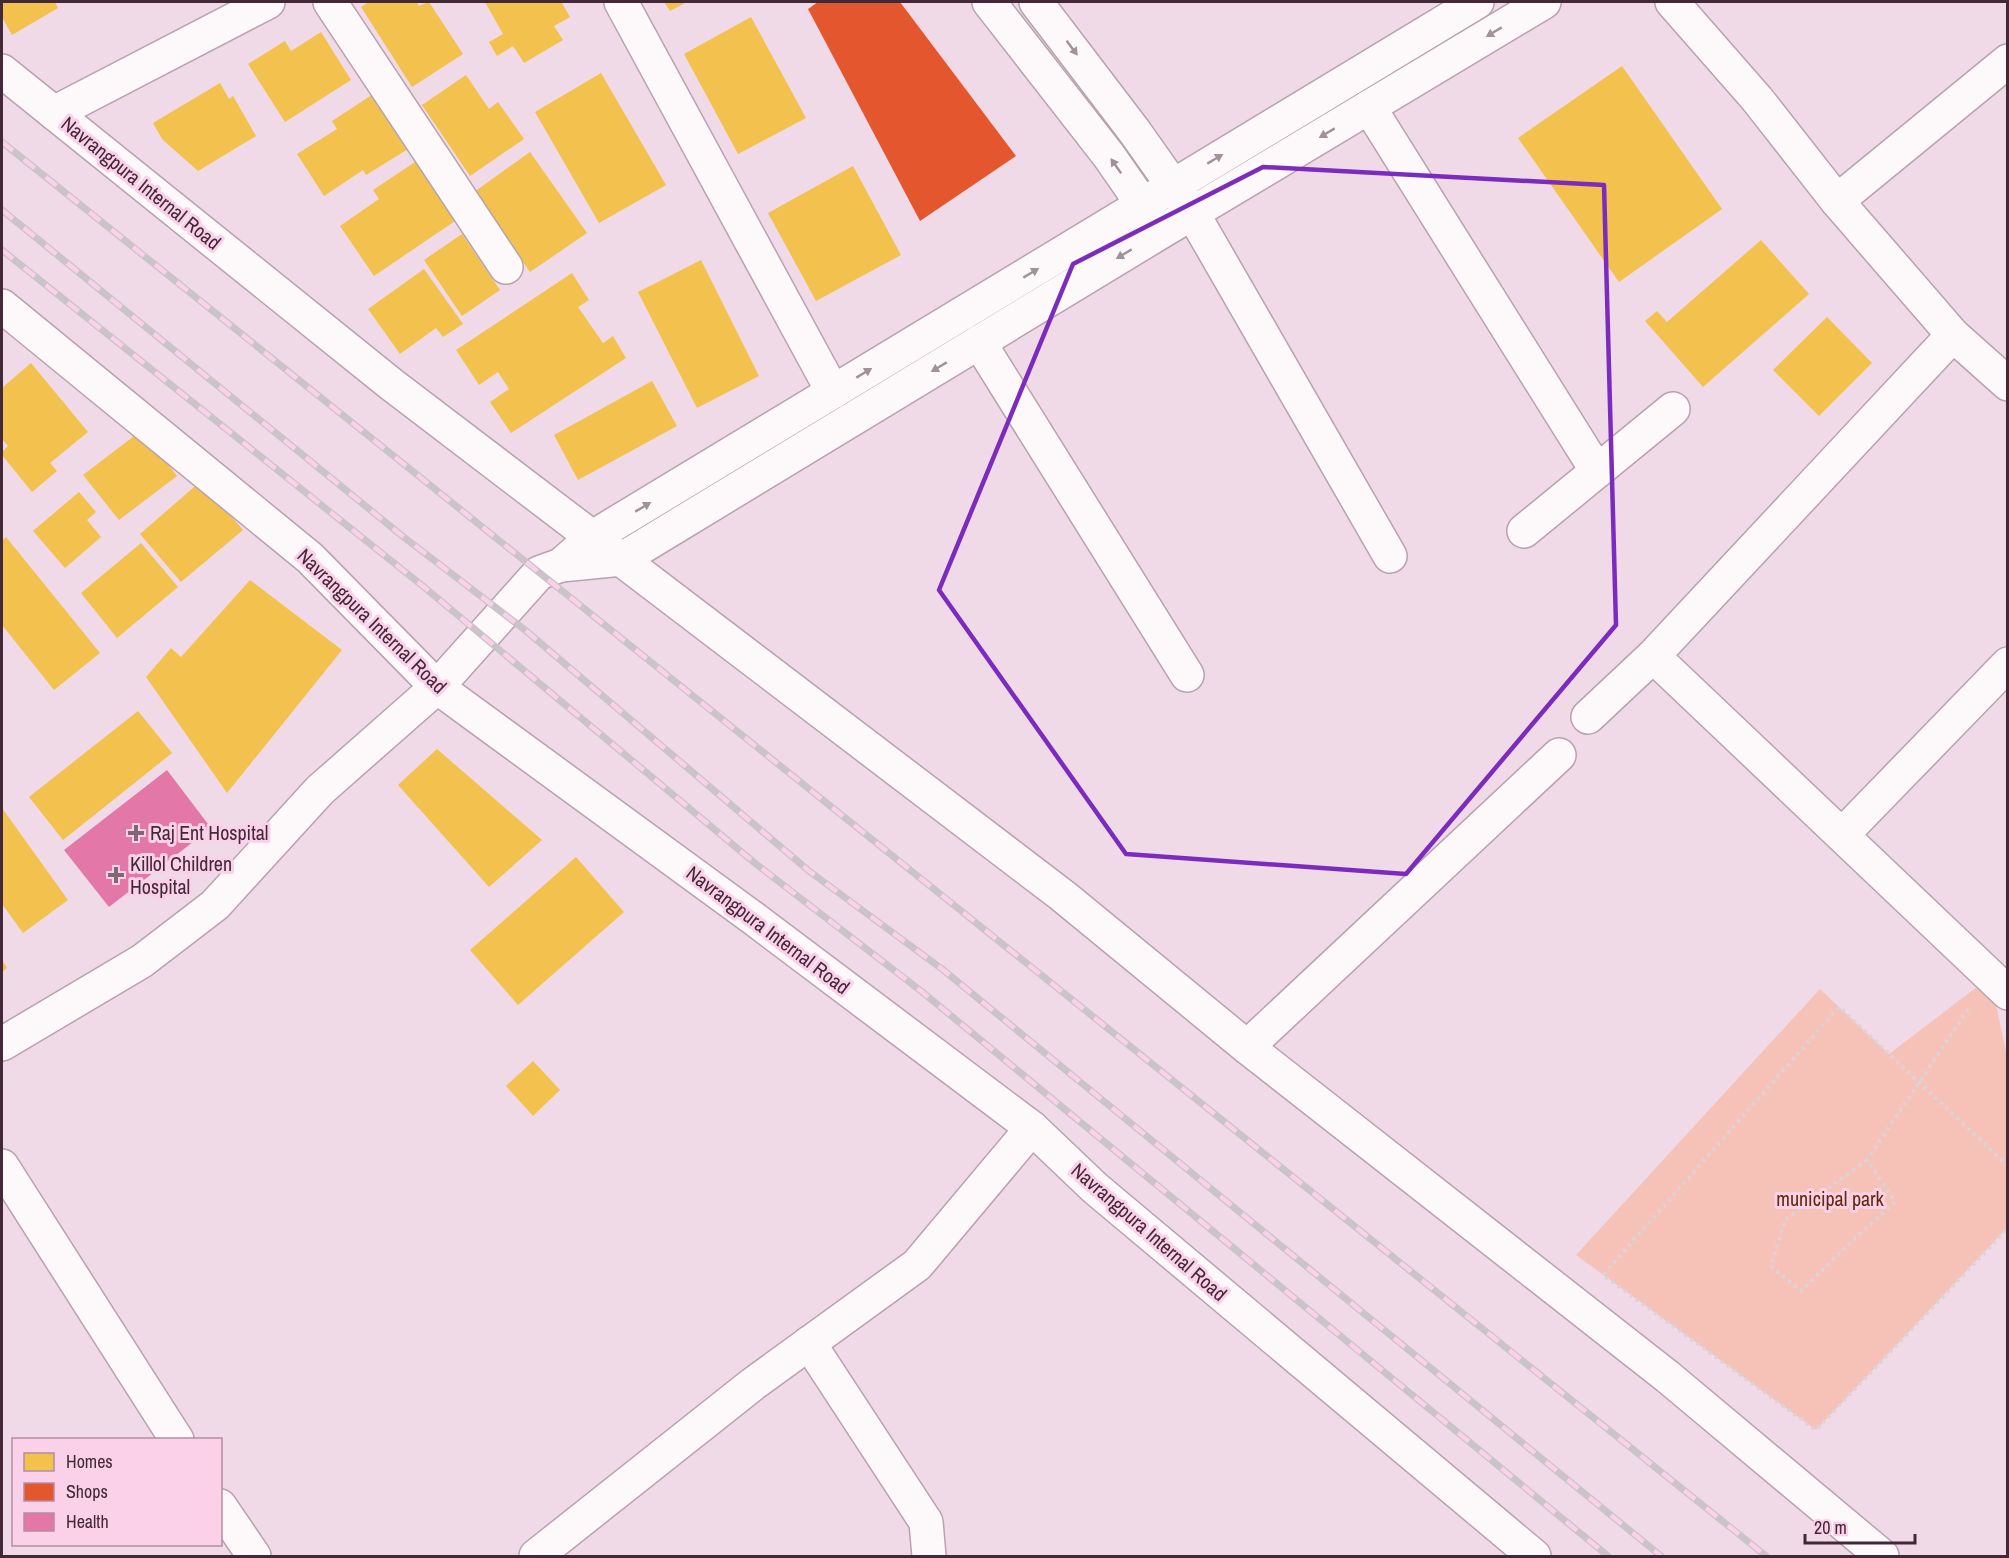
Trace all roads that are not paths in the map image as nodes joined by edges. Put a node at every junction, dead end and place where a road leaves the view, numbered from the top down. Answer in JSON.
{"nodes":[{"id":1,"x":268,"y":2,"type":"edge"},
{"id":2,"x":330,"y":2,"type":"edge"},
{"id":3,"x":621,"y":2,"type":"edge"},
{"id":4,"x":989,"y":2,"type":"edge"},
{"id":5,"x":1036,"y":2,"type":"edge"},
{"id":6,"x":1477,"y":2,"type":"edge"},
{"id":7,"x":1544,"y":2,"type":"edge"},
{"id":8,"x":1672,"y":2,"type":"edge"},
{"id":9,"x":2007,"y":61,"type":"edge"},
{"id":10,"x":2,"y":71,"type":"edge"},
{"id":11,"x":1369,"y":107,"type":"junction"},
{"id":12,"x":54,"y":113,"type":"junction"},
{"id":13,"x":1173,"y":184,"type":"junction"},
{"id":14,"x":1838,"y":201,"type":"junction"},
{"id":15,"x":1193,"y":214,"type":"junction"},
{"id":16,"x":1151,"y":219,"type":"junction"},
{"id":17,"x":506,"y":267,"type":"dead end"},
{"id":18,"x":2,"y":306,"type":"edge"},
{"id":19,"x":1953,"y":334,"type":"junction"},
{"id":20,"x":980,"y":342,"type":"junction"},
{"id":21,"x":2007,"y":384,"type":"edge"},
{"id":22,"x":833,"y":392,"type":"junction"},
{"id":23,"x":1673,"y":409,"type":"dead end"},
{"id":24,"x":1597,"y":471,"type":"junction"},
{"id":25,"x":1524,"y":531,"type":"dead end"},
{"id":26,"x":593,"y":537,"type":"junction"},
{"id":27,"x":1390,"y":556,"type":"dead end"},
{"id":28,"x":622,"y":559,"type":"junction"},
{"id":29,"x":561,"y":565,"type":"junction"},
{"id":30,"x":1653,"y":656,"type":"junction"},
{"id":31,"x":2007,"y":664,"type":"edge"},
{"id":32,"x":1187,"y":675,"type":"dead end"},
{"id":33,"x":437,"y":687,"type":"junction"},
{"id":34,"x":1588,"y":717,"type":"dead end"},
{"id":35,"x":1559,"y":756,"type":"dead end"},
{"id":36,"x":1842,"y":835,"type":"junction"},
{"id":37,"x":2002,"y":976,"type":"edge"},
{"id":38,"x":2,"y":1044,"type":"edge"},
{"id":39,"x":1248,"y":1047,"type":"junction"},
{"id":40,"x":1032,"y":1128,"type":"junction"},
{"id":41,"x":2,"y":1166,"type":"edge"},
{"id":42,"x":809,"y":1343,"type":"junction"},
{"id":43,"x":176,"y":1438,"type":"edge"},
{"id":44,"x":222,"y":1509,"type":"edge"},
{"id":45,"x":254,"y":1557,"type":"edge"},
{"id":46,"x":536,"y":1557,"type":"edge"},
{"id":47,"x":929,"y":1557,"type":"edge"},
{"id":48,"x":1534,"y":1557,"type":"edge"},
{"id":49,"x":1882,"y":1557,"type":"edge"}],
"edges":[{"from":1,"to":12,"type":"street"},
{"from":2,"to":17,"type":"street"},
{"from":3,"to":22,"type":"street"},
{"from":16,"to":4,"type":"street","one_way":true},
{"from":5,"to":13,"type":"street","one_way":true},
{"from":13,"to":6,"type":"street","one_way":true},
{"from":7,"to":11,"type":"street","one_way":true},
{"from":8,"to":14,"type":"street"},
{"from":9,"to":14,"type":"street"},
{"from":10,"to":12,"type":"street","name":"Navrangpura Internal Road"},
{"from":11,"to":15,"type":"street","one_way":true},
{"from":11,"to":24,"type":"street"},
{"from":12,"to":26,"type":"street","name":"Navrangpura Internal Road"},
{"from":13,"to":15,"type":"street"},
{"from":13,"to":16,"type":"street"},
{"from":14,"to":19,"type":"street"},
{"from":15,"to":16,"type":"street"},
{"from":15,"to":27,"type":"street"},
{"from":16,"to":20,"type":"street","one_way":true},
{"from":22,"to":16,"type":"street","one_way":true},
{"from":18,"to":33,"type":"street","name":"Navrangpura Internal Road"},
{"from":19,"to":21,"type":"street"},
{"from":19,"to":30,"type":"street"},
{"from":20,"to":28,"type":"street","one_way":true},
{"from":20,"to":32,"type":"street"},
{"from":26,"to":22,"type":"street","one_way":true},
{"from":23,"to":24,"type":"street"},
{"from":24,"to":25,"type":"street"},
{"from":26,"to":28,"type":"street","name":"Navrangpura Internal Road"},
{"from":26,"to":29,"type":"street"},
{"from":28,"to":29,"type":"street"},
{"from":28,"to":39,"type":"street","name":"Navrangpura Internal Road"},
{"from":29,"to":33,"type":"street"},
{"from":30,"to":34,"type":"street"},
{"from":30,"to":36,"type":"street"},
{"from":31,"to":36,"type":"street"},
{"from":33,"to":38,"type":"street"},
{"from":33,"to":40,"type":"street","name":"Navrangpura Internal Road"},
{"from":35,"to":39,"type":"street"},
{"from":36,"to":37,"type":"street"},
{"from":39,"to":49,"type":"street","name":"Navrangpura Internal Road"},
{"from":40,"to":42,"type":"street"},
{"from":40,"to":48,"type":"street","name":"Navrangpura Internal Road"},
{"from":41,"to":43,"type":"street"},
{"from":42,"to":46,"type":"street"},
{"from":42,"to":47,"type":"street"},
{"from":44,"to":45,"type":"street"}]}
